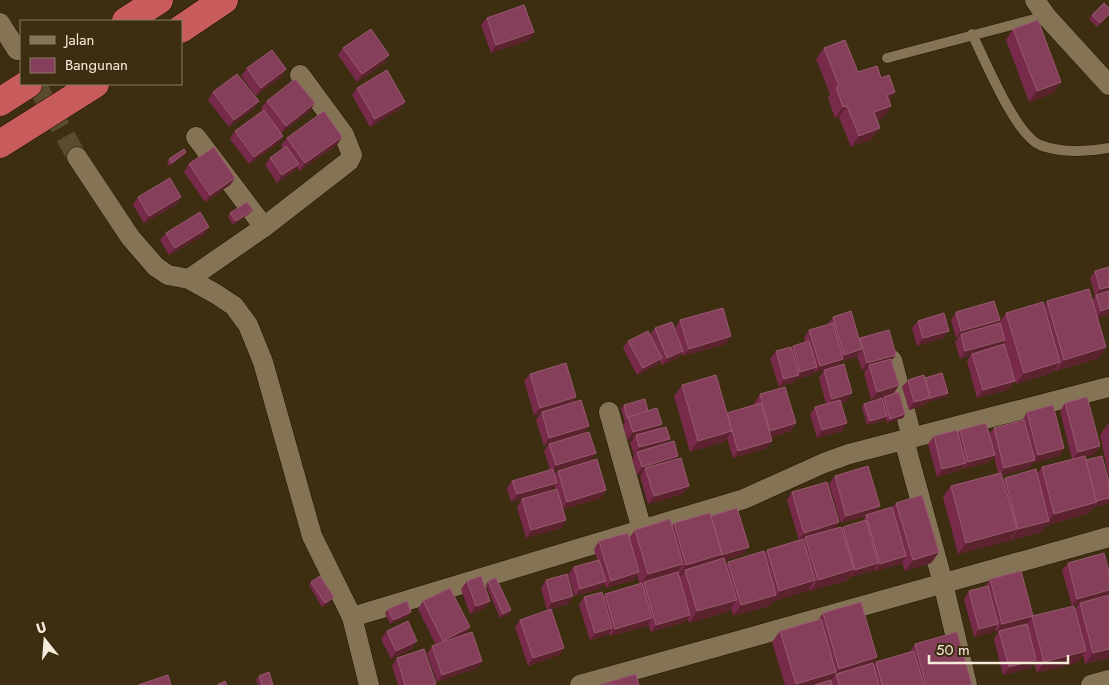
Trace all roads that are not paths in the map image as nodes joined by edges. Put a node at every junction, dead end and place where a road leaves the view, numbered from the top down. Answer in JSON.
{"nodes":[{"id":1,"x":159,"y":0,"type":"edge"},
{"id":2,"x":224,"y":0,"type":"edge"},
{"id":3,"x":1035,"y":0,"type":"edge"},
{"id":4,"x":1046,"y":16,"type":"junction"},
{"id":5,"x":128,"y":20,"type":"edge"},
{"id":6,"x":0,"y":23,"type":"edge"},
{"id":7,"x":182,"y":28,"type":"edge"},
{"id":8,"x":972,"y":34,"type":"junction"},
{"id":9,"x":17,"y":50,"type":"dead end"},
{"id":10,"x":887,"y":58,"type":"dead end"},
{"id":11,"x":300,"y":75,"type":"dead end"},
{"id":12,"x":26,"y":85,"type":"edge"},
{"id":13,"x":93,"y":85,"type":"edge"},
{"id":14,"x":1109,"y":85,"type":"edge"},
{"id":15,"x":0,"y":102,"type":"edge"},
{"id":16,"x":196,"y":137,"type":"dead end"},
{"id":17,"x":0,"y":144,"type":"edge"},
{"id":18,"x":1109,"y":148,"type":"edge"},
{"id":19,"x":77,"y":157,"type":"tunnel mouth"},
{"id":20,"x":264,"y":227,"type":"junction"},
{"id":21,"x":189,"y":279,"type":"junction"},
{"id":22,"x":888,"y":347,"type":"edge"},
{"id":23,"x":1109,"y":387,"type":"edge"},
{"id":24,"x":609,"y":412,"type":"dead end"},
{"id":25,"x":908,"y":439,"type":"junction"},
{"id":26,"x":642,"y":530,"type":"junction"},
{"id":27,"x":1109,"y":537,"type":"edge"},
{"id":28,"x":943,"y":583,"type":"junction"},
{"id":29,"x":352,"y":616,"type":"junction"},
{"id":30,"x":1109,"y":680,"type":"edge"},
{"id":31,"x":369,"y":685,"type":"edge"},
{"id":32,"x":580,"y":685,"type":"edge"},
{"id":33,"x":968,"y":685,"type":"edge"},
{"id":34,"x":1091,"y":685,"type":"edge"}],
"edges":[{"from":1,"to":5,"type":"highway"},
{"from":2,"to":7,"type":"highway"},
{"from":3,"to":4,"type":"street"},
{"from":4,"to":8,"type":"lane"},
{"from":4,"to":14,"type":"street"},
{"from":6,"to":9,"type":"street"},
{"from":8,"to":10,"type":"lane"},
{"from":8,"to":18,"type":"lane"},
{"from":11,"to":20,"type":"street"},
{"from":12,"to":15,"type":"highway"},
{"from":13,"to":17,"type":"highway"},
{"from":16,"to":20,"type":"street"},
{"from":19,"to":21,"type":"street"},
{"from":20,"to":21,"type":"street"},
{"from":21,"to":29,"type":"street"},
{"from":22,"to":25,"type":"street"},
{"from":23,"to":25,"type":"street"},
{"from":24,"to":26,"type":"street"},
{"from":25,"to":26,"type":"street"},
{"from":25,"to":28,"type":"street"},
{"from":26,"to":29,"type":"street"},
{"from":27,"to":28,"type":"street"},
{"from":28,"to":32,"type":"street"},
{"from":28,"to":33,"type":"street"},
{"from":29,"to":31,"type":"street"},
{"from":30,"to":34,"type":"street"}]}
